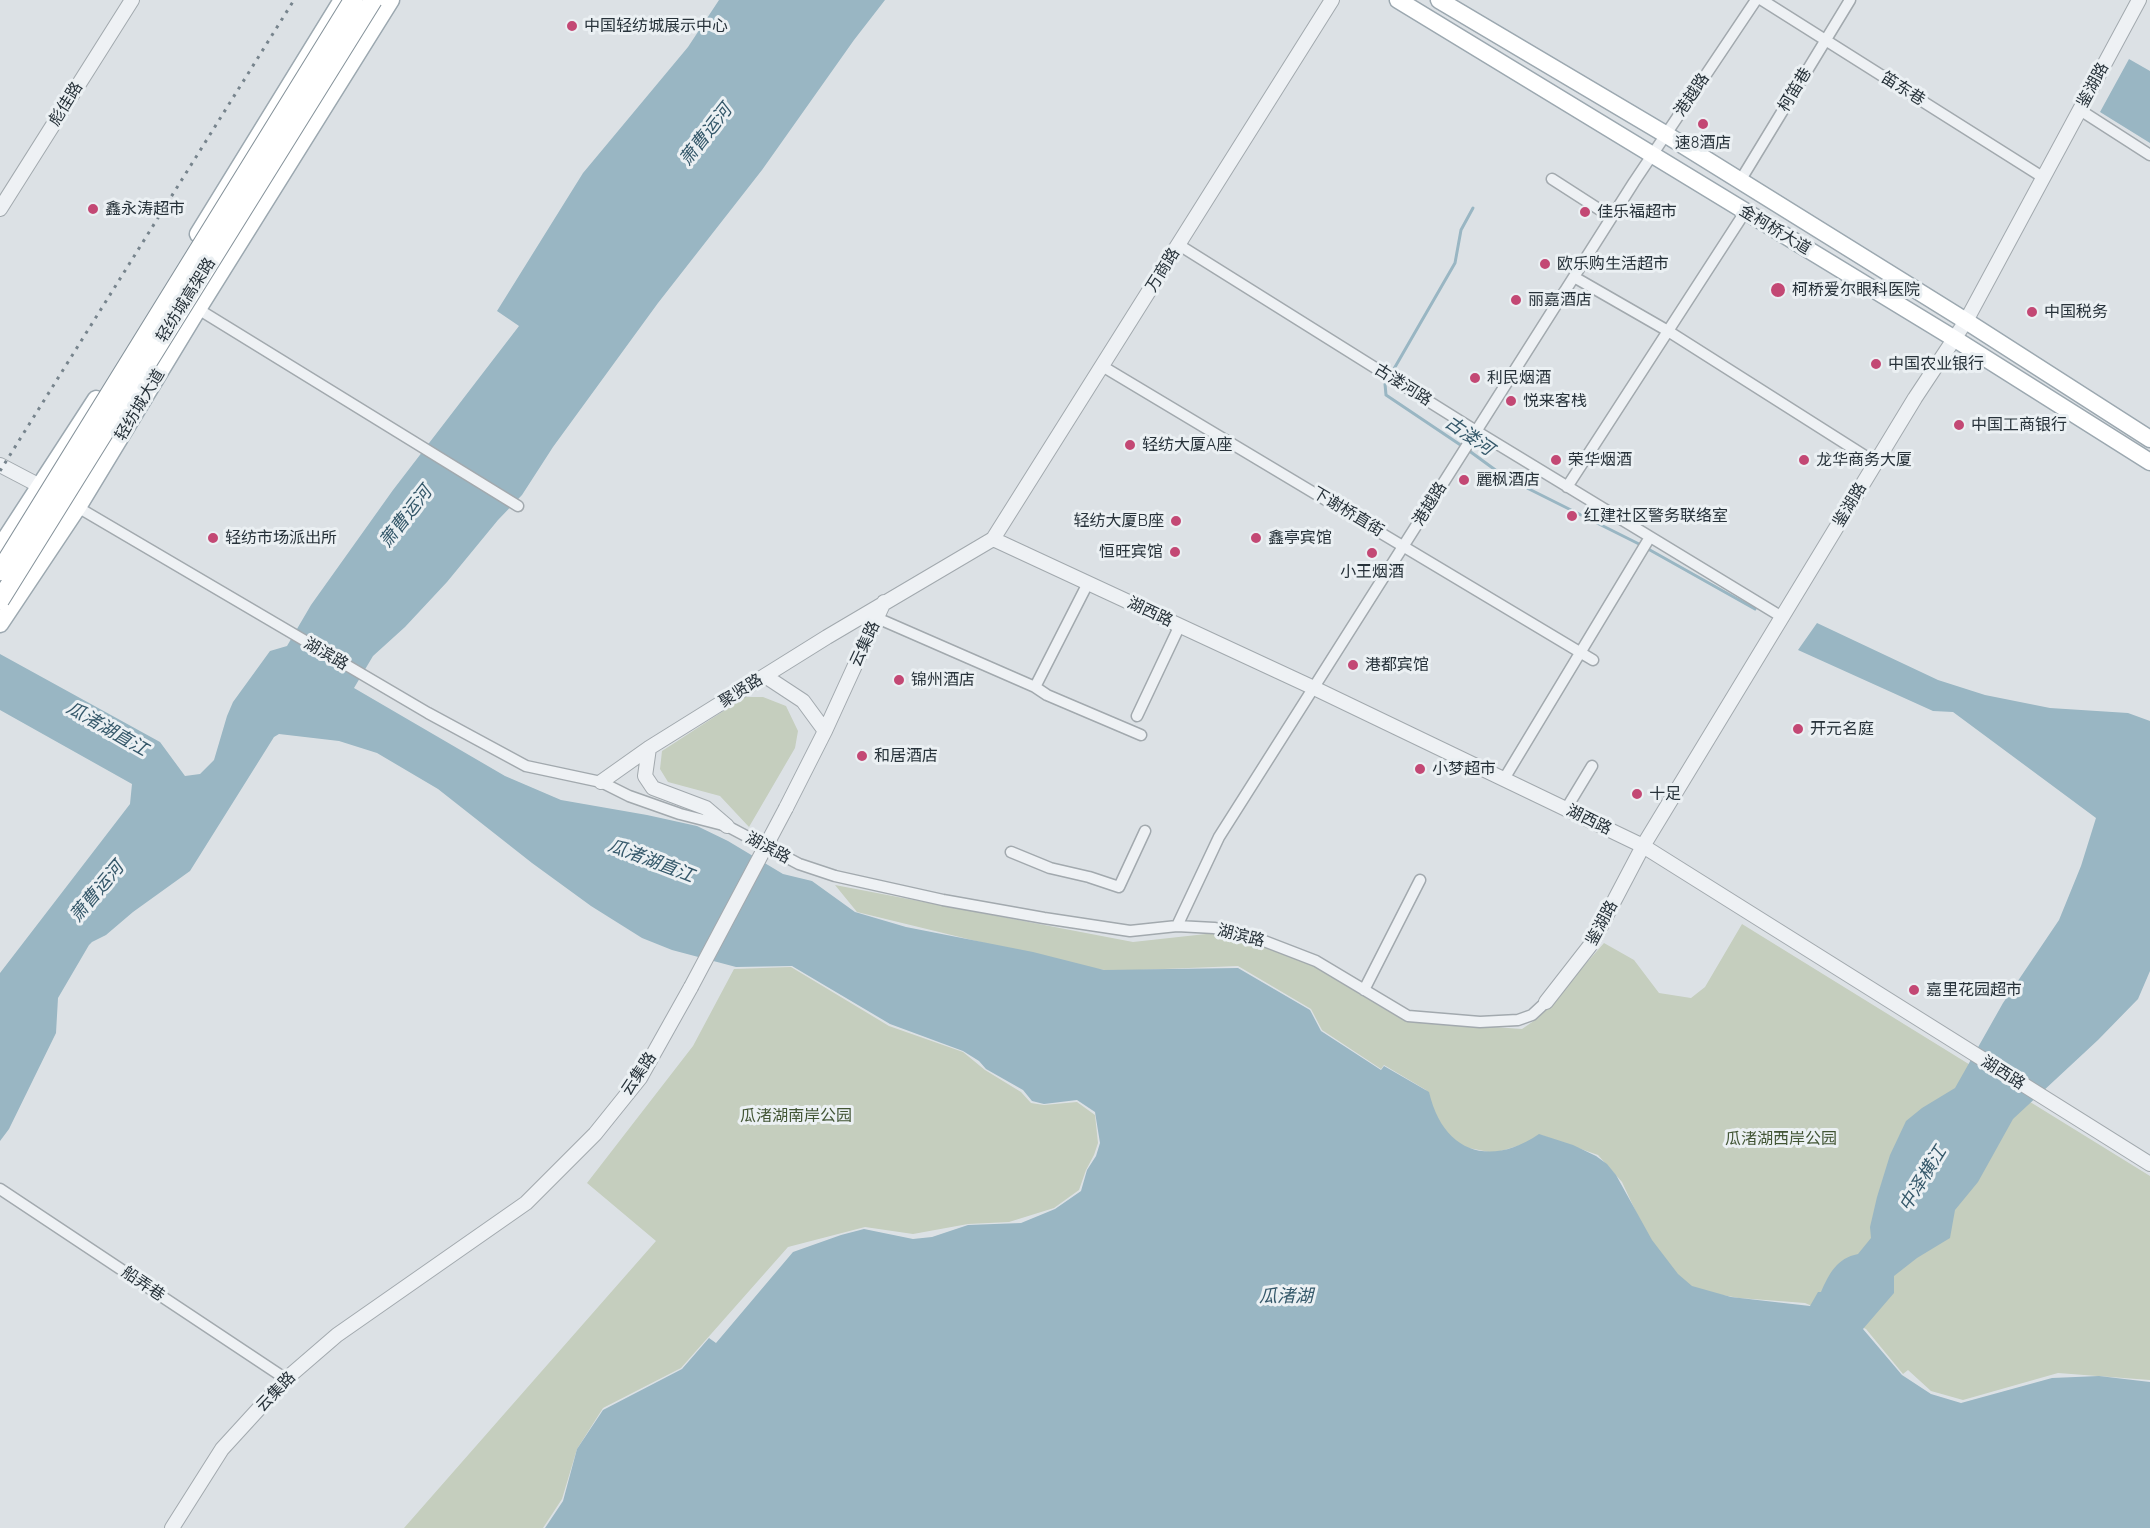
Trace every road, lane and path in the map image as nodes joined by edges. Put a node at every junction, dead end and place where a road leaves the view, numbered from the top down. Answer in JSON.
{"nodes":[{"id":1,"x":132,"y":0,"type":"edge"},
{"id":2,"x":342,"y":0,"type":"edge"},
{"id":3,"x":353,"y":0,"type":"edge"},
{"id":4,"x":373,"y":0,"type":"edge"},
{"id":5,"x":391,"y":0,"type":"edge"},
{"id":6,"x":1332,"y":0,"type":"edge"},
{"id":7,"x":1398,"y":0,"type":"edge"},
{"id":8,"x":1439,"y":0,"type":"edge"},
{"id":9,"x":1756,"y":0,"type":"edge"},
{"id":10,"x":1762,"y":0,"type":"edge"},
{"id":11,"x":1850,"y":0,"type":"edge"},
{"id":12,"x":2139,"y":0,"type":"edge"},
{"id":13,"x":1826,"y":40,"type":"junction"},
{"id":14,"x":2080,"y":110,"type":"junction"},
{"id":15,"x":1665,"y":134,"type":"junction"},
{"id":16,"x":2150,"y":154,"type":"edge"},
{"id":17,"x":1651,"y":156,"type":"junction"},
{"id":18,"x":2044,"y":178,"type":"junction"},
{"id":19,"x":1552,"y":179,"type":"dead end"},
{"id":20,"x":1740,"y":181,"type":"junction"},
{"id":21,"x":0,"y":209,"type":"edge"},
{"id":22,"x":1745,"y":212,"type":"junction"},
{"id":23,"x":1611,"y":218,"type":"junction"},
{"id":24,"x":1179,"y":244,"type":"junction"},
{"id":25,"x":1574,"y":277,"type":"junction"},
{"id":26,"x":198,"y":309,"type":"junction"},
{"id":27,"x":1966,"y":321,"type":"junction"},
{"id":28,"x":1668,"y":331,"type":"junction"},
{"id":29,"x":1955,"y":339,"type":"junction"},
{"id":30,"x":1102,"y":366,"type":"junction"},
{"id":31,"x":1476,"y":431,"type":"junction"},
{"id":32,"x":2150,"y":439,"type":"edge"},
{"id":33,"x":2150,"y":462,"type":"edge"},
{"id":34,"x":1876,"y":463,"type":"junction"},
{"id":35,"x":0,"y":465,"type":"edge"},
{"id":36,"x":40,"y":486,"type":"junction"},
{"id":37,"x":1568,"y":487,"type":"junction"},
{"id":38,"x":518,"y":506,"type":"dead end"},
{"id":39,"x":78,"y":507,"type":"junction"},
{"id":40,"x":993,"y":539,"type":"junction"},
{"id":41,"x":1646,"y":543,"type":"junction"},
{"id":42,"x":1404,"y":546,"type":"junction"},
{"id":43,"x":0,"y":547,"type":"edge"},
{"id":44,"x":0,"y":571,"type":"edge"},
{"id":45,"x":1088,"y":583,"type":"junction"},
{"id":46,"x":0,"y":600,"type":"edge"},
{"id":47,"x":884,"y":602,"type":"junction"},
{"id":48,"x":1782,"y":617,"type":"junction"},
{"id":49,"x":877,"y":618,"type":"junction"},
{"id":50,"x":0,"y":624,"type":"edge"},
{"id":51,"x":1180,"y":625,"type":"junction"},
{"id":52,"x":1580,"y":652,"type":"junction"},
{"id":53,"x":1593,"y":660,"type":"dead end"},
{"id":54,"x":765,"y":676,"type":"junction"},
{"id":55,"x":1035,"y":687,"type":"junction"},
{"id":56,"x":1314,"y":688,"type":"junction"},
{"id":57,"x":1137,"y":716,"type":"dead end"},
{"id":58,"x":825,"y":731,"type":"junction"},
{"id":59,"x":1141,"y":735,"type":"dead end"},
{"id":60,"x":649,"y":748,"type":"junction"},
{"id":61,"x":1592,"y":766,"type":"dead end"},
{"id":62,"x":1504,"y":779,"type":"junction"},
{"id":63,"x":601,"y":782,"type":"junction"},
{"id":64,"x":1566,"y":809,"type":"junction"},
{"id":65,"x":727,"y":826,"type":"junction"},
{"id":66,"x":1144,"y":831,"type":"dead end"},
{"id":67,"x":1643,"y":846,"type":"junction"},
{"id":68,"x":1011,"y":852,"type":"dead end"},
{"id":69,"x":1420,"y":880,"type":"dead end"},
{"id":70,"x":1177,"y":926,"type":"junction"},
{"id":71,"x":1364,"y":990,"type":"junction"},
{"id":72,"x":1546,"y":1002,"type":"joint"},
{"id":73,"x":2150,"y":1164,"type":"edge"},
{"id":74,"x":0,"y":1189,"type":"edge"},
{"id":75,"x":286,"y":1379,"type":"junction"},
{"id":76,"x":172,"y":1528,"type":"edge"}],
"edges":[{"from":1,"to":21,"type":"street","name":"彪佳路"},
{"from":2,"to":36,"type":"main road"},
{"from":3,"to":44,"type":"highway","name":"轻纺城高架路","bridge":true},
{"from":4,"to":46,"type":"highway","name":"轻纺城高架路","bridge":true},
{"from":5,"to":26,"type":"main road","name":"轻纺城大道"},
{"from":6,"to":24,"type":"street","name":"万商路"},
{"from":7,"to":17,"type":"main road","name":"金柯桥大道"},
{"from":8,"to":15,"type":"main road","name":"金柯桥大道"},
{"from":9,"to":15,"type":"street","name":"港越路"},
{"from":10,"to":13,"type":"street","name":"笛东巷"},
{"from":11,"to":13,"type":"street","name":"柯笛巷"},
{"from":12,"to":14,"type":"street","name":"鉴湖路"},
{"from":13,"to":18,"type":"street","name":"笛东巷"},
{"from":13,"to":20,"type":"street","name":"柯笛巷"},
{"from":14,"to":16,"type":"street"},
{"from":14,"to":18,"type":"street","name":"鉴湖路"},
{"from":15,"to":17,"type":"street","name":"港越路"},
{"from":15,"to":20,"type":"main road","name":"金柯桥大道"},
{"from":17,"to":22,"type":"main road","name":"金柯桥大道"},
{"from":17,"to":23,"type":"street","name":"港越路"},
{"from":18,"to":27,"type":"street","name":"鉴湖路"},
{"from":19,"to":23,"type":"street"},
{"from":20,"to":27,"type":"main road","name":"金柯桥大道"},
{"from":22,"to":28,"type":"street"},
{"from":22,"to":29,"type":"main road","name":"金柯桥大道"},
{"from":23,"to":25,"type":"street","name":"港越路"},
{"from":24,"to":30,"type":"street","name":"万商路"},
{"from":24,"to":31,"type":"street","name":"古溇河路"},
{"from":25,"to":28,"type":"street"},
{"from":25,"to":31,"type":"street","name":"港越路"},
{"from":26,"to":38,"type":"street"},
{"from":26,"to":39,"type":"main road","name":"轻纺城大道"},
{"from":27,"to":29,"type":"street","name":"鉴湖路"},
{"from":27,"to":32,"type":"main road","name":"金柯桥大道"},
{"from":28,"to":34,"type":"street"},
{"from":28,"to":37,"type":"street"},
{"from":29,"to":33,"type":"main road","name":"金柯桥大道"},
{"from":29,"to":34,"type":"street","name":"鉴湖路"},
{"from":30,"to":40,"type":"street","name":"万商路"},
{"from":30,"to":42,"type":"street","name":"下谢桥直街"},
{"from":31,"to":37,"type":"street","name":"古溇河路"},
{"from":31,"to":42,"type":"street","name":"港越路"},
{"from":34,"to":48,"type":"street","name":"鉴湖路"},
{"from":35,"to":36,"type":"street"},
{"from":36,"to":39,"type":"street","name":"湖滨路"},
{"from":36,"to":43,"type":"main road"},
{"from":37,"to":41,"type":"street","name":"古溇河路"},
{"from":39,"to":50,"type":"main road","name":"轻纺城大道"},
{"from":39,"to":63,"type":"street","name":"湖滨路"},
{"from":40,"to":45,"type":"street","name":"湖西路"},
{"from":40,"to":47,"type":"street","name":"云集路"},
{"from":41,"to":48,"type":"street","name":"古溇河路"},
{"from":41,"to":52,"type":"street"},
{"from":42,"to":52,"type":"street","name":"下谢桥直街"},
{"from":42,"to":56,"type":"street","name":"港越路"},
{"from":45,"to":51,"type":"street","name":"湖西路"},
{"from":45,"to":55,"type":"street"},
{"from":47,"to":49,"type":"street","name":"云集路"},
{"from":47,"to":54,"type":"street","name":"聚贤路"},
{"from":48,"to":67,"type":"street","name":"鉴湖路"},
{"from":49,"to":55,"type":"street"},
{"from":49,"to":58,"type":"street","name":"云集路"},
{"from":51,"to":56,"type":"street","name":"湖西路"},
{"from":51,"to":57,"type":"street"},
{"from":52,"to":53,"type":"street","name":"下谢桥直街"},
{"from":52,"to":62,"type":"street"},
{"from":54,"to":58,"type":"street"},
{"from":54,"to":60,"type":"street","name":"聚贤路"},
{"from":55,"to":59,"type":"street"},
{"from":56,"to":62,"type":"street","name":"湖西路"},
{"from":56,"to":70,"type":"street","name":"港越路"},
{"from":58,"to":75,"type":"street","name":"云集路","bridge":true},
{"from":60,"to":63,"type":"street","name":"聚贤路"},
{"from":60,"to":65,"type":"street"},
{"from":61,"to":64,"type":"street"},
{"from":62,"to":64,"type":"street","name":"湖西路"},
{"from":63,"to":65,"type":"street","name":"湖滨路"},
{"from":64,"to":67,"type":"street","name":"湖西路"},
{"from":65,"to":70,"type":"street","name":"湖滨路"},
{"from":66,"to":68,"type":"street"},
{"from":67,"to":72,"type":"street","name":"鉴湖路"},
{"from":67,"to":73,"type":"street","name":"湖西路"},
{"from":69,"to":71,"type":"street"},
{"from":70,"to":71,"type":"street","name":"湖滨路"},
{"from":71,"to":72,"type":"street","name":"湖滨路"},
{"from":74,"to":75,"type":"street","name":"船弄巷"},
{"from":75,"to":76,"type":"street","name":"云集路"}]}
